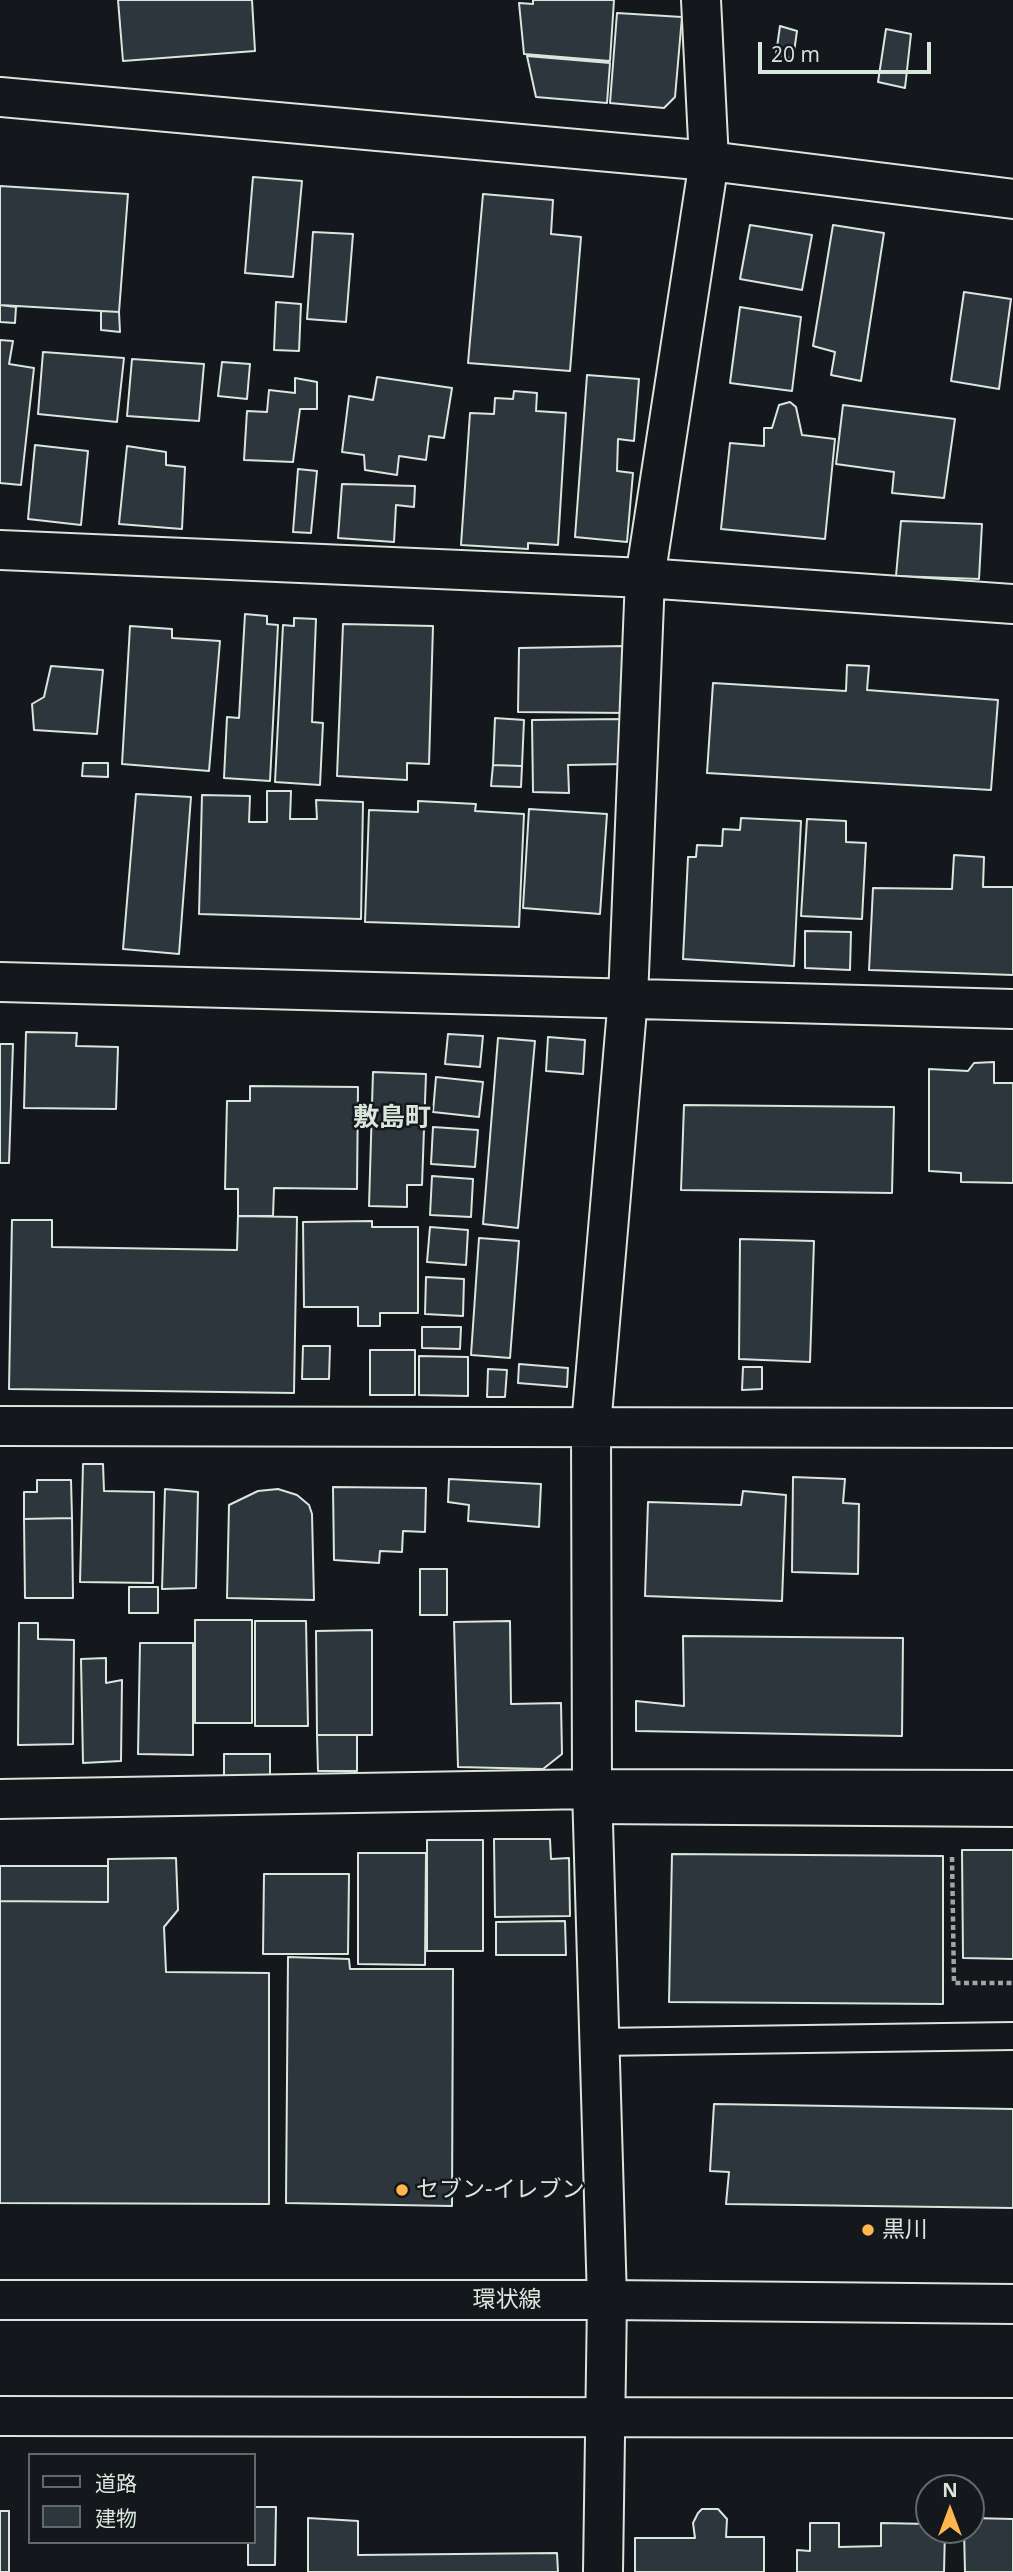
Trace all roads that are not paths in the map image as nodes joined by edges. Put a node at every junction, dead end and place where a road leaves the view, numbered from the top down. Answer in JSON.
{"nodes":[{"id":1,"x":701,"y":0,"type":"edge"},
{"id":2,"x":0,"y":97,"type":"edge"},
{"id":3,"x":709,"y":161,"type":"junction"},
{"id":4,"x":1013,"y":199,"type":"edge"},
{"id":5,"x":0,"y":550,"type":"edge"},
{"id":6,"x":645,"y":578,"type":"junction"},
{"id":7,"x":1013,"y":604,"type":"edge"},
{"id":8,"x":0,"y":982,"type":"edge"},
{"id":9,"x":628,"y":998,"type":"junction"},
{"id":10,"x":1013,"y":1009,"type":"edge"},
{"id":11,"x":0,"y":1426,"type":"edge"},
{"id":12,"x":591,"y":1426,"type":"junction"},
{"id":13,"x":1013,"y":1428,"type":"edge"},
{"id":14,"x":1013,"y":1790,"type":"edge"},
{"id":15,"x":0,"y":1799,"type":"edge"},
{"id":16,"x":592,"y":1800,"type":"junction"},
{"id":17,"x":1013,"y":1813,"type":"edge"},
{"id":18,"x":1013,"y":2036,"type":"edge"},
{"id":19,"x":599,"y":2042,"type":"junction"},
{"id":20,"x":607,"y":2300,"type":"junction"},
{"id":21,"x":0,"y":2301,"type":"edge"},
{"id":22,"x":1013,"y":2304,"type":"edge"},
{"id":23,"x":0,"y":2416,"type":"edge"},
{"id":24,"x":607,"y":2418,"type":"junction"},
{"id":25,"x":1013,"y":2418,"type":"edge"},
{"id":26,"x":603,"y":2572,"type":"edge"}],
"edges":[{"from":1,"to":3,"type":"street"},
{"from":2,"to":3,"type":"street"},
{"from":3,"to":4,"type":"street"},
{"from":3,"to":6,"type":"street"},
{"from":5,"to":6,"type":"street"},
{"from":6,"to":7,"type":"street"},
{"from":6,"to":9,"type":"street"},
{"from":8,"to":9,"type":"street"},
{"from":9,"to":10,"type":"street"},
{"from":9,"to":12,"type":"street"},
{"from":11,"to":12,"type":"street"},
{"from":12,"to":13,"type":"street"},
{"from":12,"to":16,"type":"street"},
{"from":14,"to":16,"type":"street"},
{"from":15,"to":16,"type":"street"},
{"from":16,"to":17,"type":"lane"},
{"from":16,"to":19,"type":"street"},
{"from":18,"to":19,"type":"lane"},
{"from":19,"to":20,"type":"street"},
{"from":20,"to":21,"type":"street","name":"環状線"},
{"from":20,"to":22,"type":"street","name":"環状線"},
{"from":20,"to":24,"type":"street"},
{"from":23,"to":24,"type":"street"},
{"from":24,"to":25,"type":"street"},
{"from":24,"to":26,"type":"street"}]}
